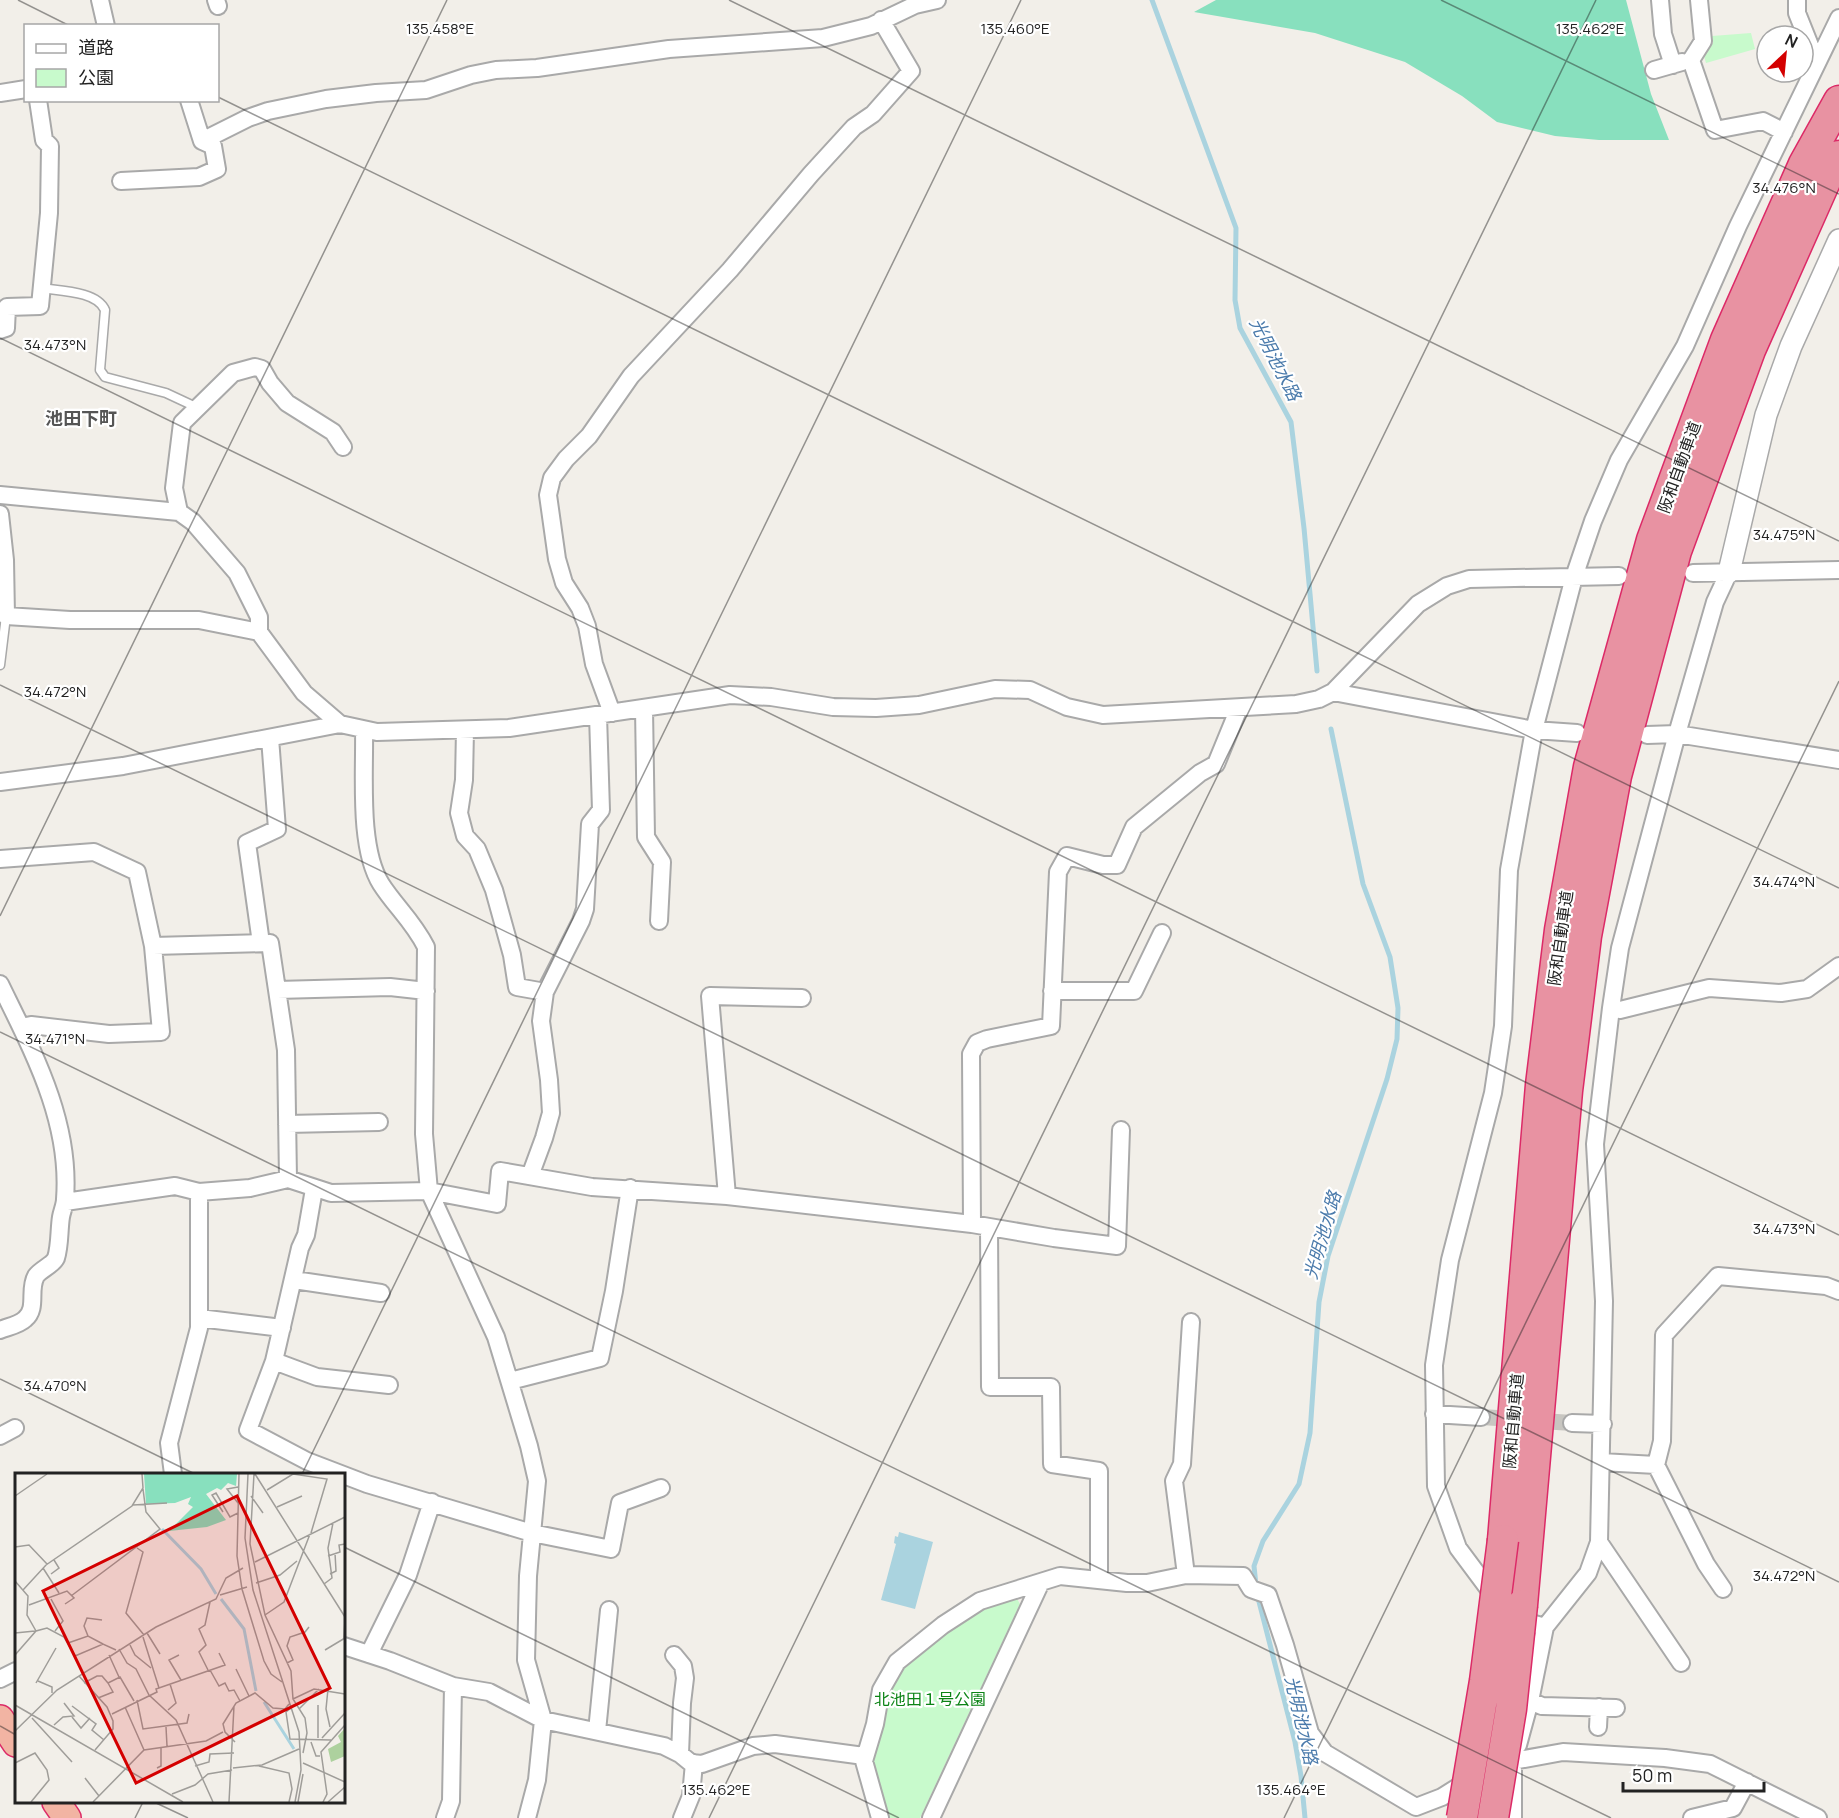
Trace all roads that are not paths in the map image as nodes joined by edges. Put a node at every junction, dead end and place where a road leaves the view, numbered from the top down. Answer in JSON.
{"nodes":[{"id":1,"x":100,"y":0,"type":"edge"},
{"id":2,"x":938,"y":0,"type":"edge"},
{"id":3,"x":1660,"y":0,"type":"edge"},
{"id":4,"x":1700,"y":0,"type":"edge"},
{"id":5,"x":1797,"y":0,"type":"edge"},
{"id":6,"x":1839,"y":18,"type":"edge"},
{"id":7,"x":881,"y":20,"type":"junction"},
{"id":8,"x":106,"y":24,"type":"edge"},
{"id":9,"x":1821,"y":53,"type":"junction"},
{"id":10,"x":1691,"y":60,"type":"junction"},
{"id":11,"x":1673,"y":65,"type":"junction"},
{"id":12,"x":1654,"y":70,"type":"dead end"},
{"id":13,"x":24,"y":89,"type":"edge"},
{"id":14,"x":0,"y":93,"type":"edge"},
{"id":15,"x":1839,"y":101,"type":"edge"},
{"id":16,"x":38,"y":102,"type":"edge"},
{"id":17,"x":190,"y":102,"type":"edge"},
{"id":18,"x":1784,"y":132,"type":"junction"},
{"id":19,"x":202,"y":141,"type":"junction"},
{"id":20,"x":1839,"y":156,"type":"edge"},
{"id":21,"x":121,"y":181,"type":"dead end"},
{"id":22,"x":1839,"y":240,"type":"edge"},
{"id":23,"x":41,"y":288,"type":"junction"},
{"id":24,"x":0,"y":330,"type":"edge"},
{"id":25,"x":196,"y":407,"type":"junction"},
{"id":26,"x":343,"y":447,"type":"dead end"},
{"id":27,"x":0,"y":495,"type":"edge"},
{"id":28,"x":179,"y":512,"type":"junction"},
{"id":29,"x":0,"y":514,"type":"edge"},
{"id":30,"x":1839,"y":570,"type":"edge"},
{"id":31,"x":1729,"y":572,"type":"junction"},
{"id":32,"x":1693,"y":573,"type":"dead end"},
{"id":33,"x":1619,"y":576,"type":"dead end"},
{"id":34,"x":1574,"y":577,"type":"junction"},
{"id":35,"x":6,"y":616,"type":"junction"},
{"id":36,"x":260,"y":632,"type":"junction"},
{"id":37,"x":0,"y":664,"type":"edge"},
{"id":38,"x":1333,"y":692,"type":"junction"},
{"id":39,"x":644,"y":708,"type":"junction"},
{"id":40,"x":1239,"y":708,"type":"junction"},
{"id":41,"x":605,"y":714,"type":"junction"},
{"id":42,"x":340,"y":724,"type":"junction"},
{"id":43,"x":364,"y":730,"type":"junction"},
{"id":44,"x":465,"y":730,"type":"junction"},
{"id":45,"x":1534,"y":730,"type":"junction"},
{"id":46,"x":1577,"y":733,"type":"dead end"},
{"id":47,"x":1677,"y":734,"type":"junction"},
{"id":48,"x":1647,"y":735,"type":"dead end"},
{"id":49,"x":270,"y":738,"type":"junction"},
{"id":50,"x":1839,"y":760,"type":"edge"},
{"id":51,"x":0,"y":782,"type":"edge"},
{"id":52,"x":0,"y":859,"type":"edge"},
{"id":53,"x":659,"y":921,"type":"dead end"},
{"id":54,"x":1162,"y":933,"type":"dead end"},
{"id":55,"x":261,"y":943,"type":"junction"},
{"id":56,"x":153,"y":946,"type":"junction"},
{"id":57,"x":1839,"y":966,"type":"edge"},
{"id":58,"x":0,"y":984,"type":"edge"},
{"id":59,"x":277,"y":990,"type":"junction"},
{"id":60,"x":426,"y":991,"type":"junction"},
{"id":61,"x":1052,"y":991,"type":"junction"},
{"id":62,"x":545,"y":992,"type":"junction"},
{"id":63,"x":802,"y":998,"type":"dead end"},
{"id":64,"x":1611,"y":1008,"type":"junction"},
{"id":65,"x":21,"y":1027,"type":"junction"},
{"id":66,"x":379,"y":1122,"type":"dead end"},
{"id":67,"x":287,"y":1124,"type":"junction"},
{"id":68,"x":1121,"y":1130,"type":"dead end"},
{"id":69,"x":530,"y":1176,"type":"junction"},
{"id":70,"x":288,"y":1179,"type":"junction"},
{"id":71,"x":630,"y":1188,"type":"junction"},
{"id":72,"x":314,"y":1189,"type":"junction"},
{"id":73,"x":429,"y":1191,"type":"junction"},
{"id":74,"x":199,"y":1192,"type":"junction"},
{"id":75,"x":726,"y":1196,"type":"junction"},
{"id":76,"x":65,"y":1202,"type":"junction"},
{"id":77,"x":972,"y":1224,"type":"junction"},
{"id":78,"x":989,"y":1227,"type":"junction"},
{"id":79,"x":294,"y":1280,"type":"junction"},
{"id":80,"x":1839,"y":1291,"type":"edge"},
{"id":81,"x":381,"y":1293,"type":"dead end"},
{"id":82,"x":199,"y":1318,"type":"junction"},
{"id":83,"x":1191,"y":1322,"type":"dead end"},
{"id":84,"x":282,"y":1328,"type":"junction"},
{"id":85,"x":0,"y":1330,"type":"edge"},
{"id":86,"x":274,"y":1361,"type":"junction"},
{"id":87,"x":510,"y":1381,"type":"junction"},
{"id":88,"x":389,"y":1384,"type":"dead end"},
{"id":89,"x":1434,"y":1414,"type":"junction"},
{"id":90,"x":1481,"y":1417,"type":"tunnel mouth"},
{"id":91,"x":1572,"y":1423,"type":"tunnel mouth"},
{"id":92,"x":1602,"y":1424,"type":"junction"},
{"id":93,"x":1601,"y":1462,"type":"junction"},
{"id":94,"x":1656,"y":1465,"type":"junction"},
{"id":95,"x":303,"y":1468,"type":"edge"},
{"id":96,"x":173,"y":1473,"type":"edge"},
{"id":97,"x":323,"y":1473,"type":"edge"},
{"id":98,"x":345,"y":1478,"type":"edge"},
{"id":99,"x":661,"y":1488,"type":"dead end"},
{"id":100,"x":432,"y":1502,"type":"junction"},
{"id":101,"x":532,"y":1533,"type":"junction"},
{"id":102,"x":1599,"y":1542,"type":"junction"},
{"id":103,"x":1186,"y":1575,"type":"junction"},
{"id":104,"x":1099,"y":1580,"type":"junction"},
{"id":105,"x":1041,"y":1582,"type":"junction"},
{"id":106,"x":1723,"y":1589,"type":"dead end"},
{"id":107,"x":609,"y":1610,"type":"dead end"},
{"id":108,"x":1545,"y":1627,"type":"junction"},
{"id":109,"x":345,"y":1646,"type":"edge"},
{"id":110,"x":369,"y":1654,"type":"junction"},
{"id":111,"x":674,"y":1655,"type":"dead end"},
{"id":112,"x":1681,"y":1664,"type":"dead end"},
{"id":113,"x":15,"y":1672,"type":"edge"},
{"id":114,"x":0,"y":1679,"type":"edge"},
{"id":115,"x":453,"y":1686,"type":"junction"},
{"id":116,"x":1530,"y":1701,"type":"junction"},
{"id":117,"x":1599,"y":1707,"type":"junction"},
{"id":118,"x":1616,"y":1708,"type":"dead end"},
{"id":119,"x":0,"y":1719,"type":"edge"},
{"id":120,"x":543,"y":1720,"type":"junction"},
{"id":121,"x":1598,"y":1727,"type":"dead end"},
{"id":122,"x":597,"y":1731,"type":"junction"},
{"id":123,"x":15,"y":1742,"type":"edge"},
{"id":124,"x":864,"y":1756,"type":"junction"},
{"id":125,"x":687,"y":1758,"type":"junction"},
{"id":126,"x":1513,"y":1761,"type":"junction"},
{"id":127,"x":1747,"y":1782,"type":"junction"},
{"id":128,"x":57,"y":1803,"type":"edge"},
{"id":129,"x":67,"y":1818,"type":"edge"},
{"id":130,"x":445,"y":1818,"type":"edge"},
{"id":131,"x":527,"y":1818,"type":"edge"},
{"id":132,"x":682,"y":1818,"type":"edge"},
{"id":133,"x":880,"y":1818,"type":"edge"},
{"id":134,"x":931,"y":1818,"type":"edge"},
{"id":135,"x":1462,"y":1818,"type":"edge"},
{"id":136,"x":1493,"y":1818,"type":"edge"},
{"id":137,"x":1513,"y":1818,"type":"edge"},
{"id":138,"x":1692,"y":1818,"type":"edge"},
{"id":139,"x":1818,"y":1818,"type":"edge"}],
"edges":[{"from":1,"to":8,"type":"street"},
{"from":2,"to":7,"type":"street"},
{"from":3,"to":11,"type":"street"},
{"from":4,"to":10,"type":"street"},
{"from":5,"to":9,"type":"street"},
{"from":6,"to":9,"type":"street"},
{"from":7,"to":19,"type":"street"},
{"from":7,"to":41,"type":"street"},
{"from":9,"to":18,"type":"street"},
{"from":10,"to":11,"type":"street"},
{"from":10,"to":18,"type":"street"},
{"from":11,"to":12,"type":"street"},
{"from":13,"to":14,"type":"street"},
{"from":15,"to":135,"type":"highway","name":"阪和自動車道","bridge":true},
{"from":16,"to":23,"type":"street"},
{"from":17,"to":19,"type":"street"},
{"from":18,"to":34,"type":"street"},
{"from":19,"to":21,"type":"street"},
{"from":20,"to":136,"type":"highway","name":"阪和自動車道","bridge":true},
{"from":22,"to":31,"type":"street"},
{"from":23,"to":24,"type":"street"},
{"from":23,"to":25,"type":"lane"},
{"from":25,"to":26,"type":"street"},
{"from":25,"to":28,"type":"street"},
{"from":27,"to":28,"type":"street"},
{"from":28,"to":36,"type":"street"},
{"from":29,"to":35,"type":"street"},
{"from":30,"to":31,"type":"street"},
{"from":31,"to":32,"type":"street"},
{"from":31,"to":47,"type":"street"},
{"from":33,"to":34,"type":"street"},
{"from":34,"to":38,"type":"street"},
{"from":34,"to":45,"type":"street"},
{"from":35,"to":36,"type":"street"},
{"from":35,"to":37,"type":"lane"},
{"from":36,"to":42,"type":"street"},
{"from":38,"to":40,"type":"street"},
{"from":38,"to":45,"type":"street"},
{"from":39,"to":40,"type":"street"},
{"from":39,"to":41,"type":"street"},
{"from":39,"to":53,"type":"street"},
{"from":40,"to":61,"type":"street"},
{"from":41,"to":44,"type":"street"},
{"from":41,"to":62,"type":"street"},
{"from":42,"to":43,"type":"street"},
{"from":42,"to":49,"type":"street"},
{"from":43,"to":44,"type":"street"},
{"from":43,"to":60,"type":"street"},
{"from":44,"to":62,"type":"street"},
{"from":45,"to":46,"type":"street"},
{"from":45,"to":89,"type":"street"},
{"from":47,"to":48,"type":"street"},
{"from":47,"to":50,"type":"street"},
{"from":47,"to":64,"type":"street"},
{"from":49,"to":51,"type":"street"},
{"from":49,"to":55,"type":"street"},
{"from":52,"to":56,"type":"street"},
{"from":54,"to":61,"type":"street"},
{"from":55,"to":56,"type":"street"},
{"from":55,"to":59,"type":"street"},
{"from":56,"to":65,"type":"street"},
{"from":57,"to":64,"type":"street"},
{"from":58,"to":65,"type":"street"},
{"from":59,"to":60,"type":"street"},
{"from":59,"to":67,"type":"street"},
{"from":60,"to":73,"type":"street"},
{"from":61,"to":77,"type":"street"},
{"from":62,"to":69,"type":"street"},
{"from":63,"to":75,"type":"street"},
{"from":64,"to":92,"type":"street"},
{"from":65,"to":76,"type":"street"},
{"from":66,"to":67,"type":"street"},
{"from":67,"to":70,"type":"street"},
{"from":68,"to":78,"type":"street"},
{"from":69,"to":71,"type":"street"},
{"from":69,"to":73,"type":"street"},
{"from":70,"to":72,"type":"street"},
{"from":70,"to":74,"type":"street"},
{"from":71,"to":75,"type":"street"},
{"from":71,"to":87,"type":"street"},
{"from":72,"to":73,"type":"street"},
{"from":72,"to":79,"type":"street"},
{"from":73,"to":87,"type":"street"},
{"from":74,"to":76,"type":"street"},
{"from":74,"to":82,"type":"street"},
{"from":75,"to":77,"type":"street"},
{"from":76,"to":85,"type":"street"},
{"from":77,"to":78,"type":"street"},
{"from":78,"to":104,"type":"street"},
{"from":79,"to":81,"type":"street"},
{"from":79,"to":84,"type":"street"},
{"from":80,"to":94,"type":"street"},
{"from":82,"to":84,"type":"street"},
{"from":82,"to":96,"type":"street"},
{"from":83,"to":103,"type":"street"},
{"from":84,"to":86,"type":"street"},
{"from":86,"to":88,"type":"street"},
{"from":86,"to":95,"type":"street"},
{"from":87,"to":101,"type":"street"},
{"from":89,"to":90,"type":"street"},
{"from":89,"to":108,"type":"street"},
{"from":91,"to":92,"type":"street"},
{"from":92,"to":93,"type":"street"},
{"from":93,"to":94,"type":"street"},
{"from":93,"to":102,"type":"street"},
{"from":94,"to":106,"type":"street"},
{"from":95,"to":97,"type":"street"},
{"from":98,"to":100,"type":"street"},
{"from":99,"to":101,"type":"street"},
{"from":100,"to":101,"type":"street"},
{"from":100,"to":110,"type":"street"},
{"from":101,"to":120,"type":"street"},
{"from":102,"to":108,"type":"street"},
{"from":102,"to":112,"type":"street"},
{"from":103,"to":104,"type":"street"},
{"from":103,"to":126,"type":"street"},
{"from":104,"to":105,"type":"street"},
{"from":105,"to":124,"type":"street"},
{"from":105,"to":134,"type":"street"},
{"from":107,"to":122,"type":"street"},
{"from":108,"to":116,"type":"street"},
{"from":109,"to":110,"type":"street"},
{"from":110,"to":115,"type":"street"},
{"from":111,"to":125,"type":"street"},
{"from":113,"to":114,"type":"street"},
{"from":115,"to":120,"type":"street"},
{"from":115,"to":130,"type":"street"},
{"from":116,"to":117,"type":"street"},
{"from":116,"to":126,"type":"street"},
{"from":117,"to":118,"type":"street"},
{"from":117,"to":121,"type":"street"},
{"from":119,"to":123,"type":"highway"},
{"from":120,"to":122,"type":"street"},
{"from":120,"to":131,"type":"street"},
{"from":122,"to":125,"type":"street"},
{"from":124,"to":125,"type":"street"},
{"from":124,"to":133,"type":"street"},
{"from":125,"to":132,"type":"street"},
{"from":126,"to":127,"type":"street"},
{"from":126,"to":137,"type":"street"},
{"from":127,"to":138,"type":"street"},
{"from":127,"to":139,"type":"street"},
{"from":128,"to":129,"type":"highway"}]}
